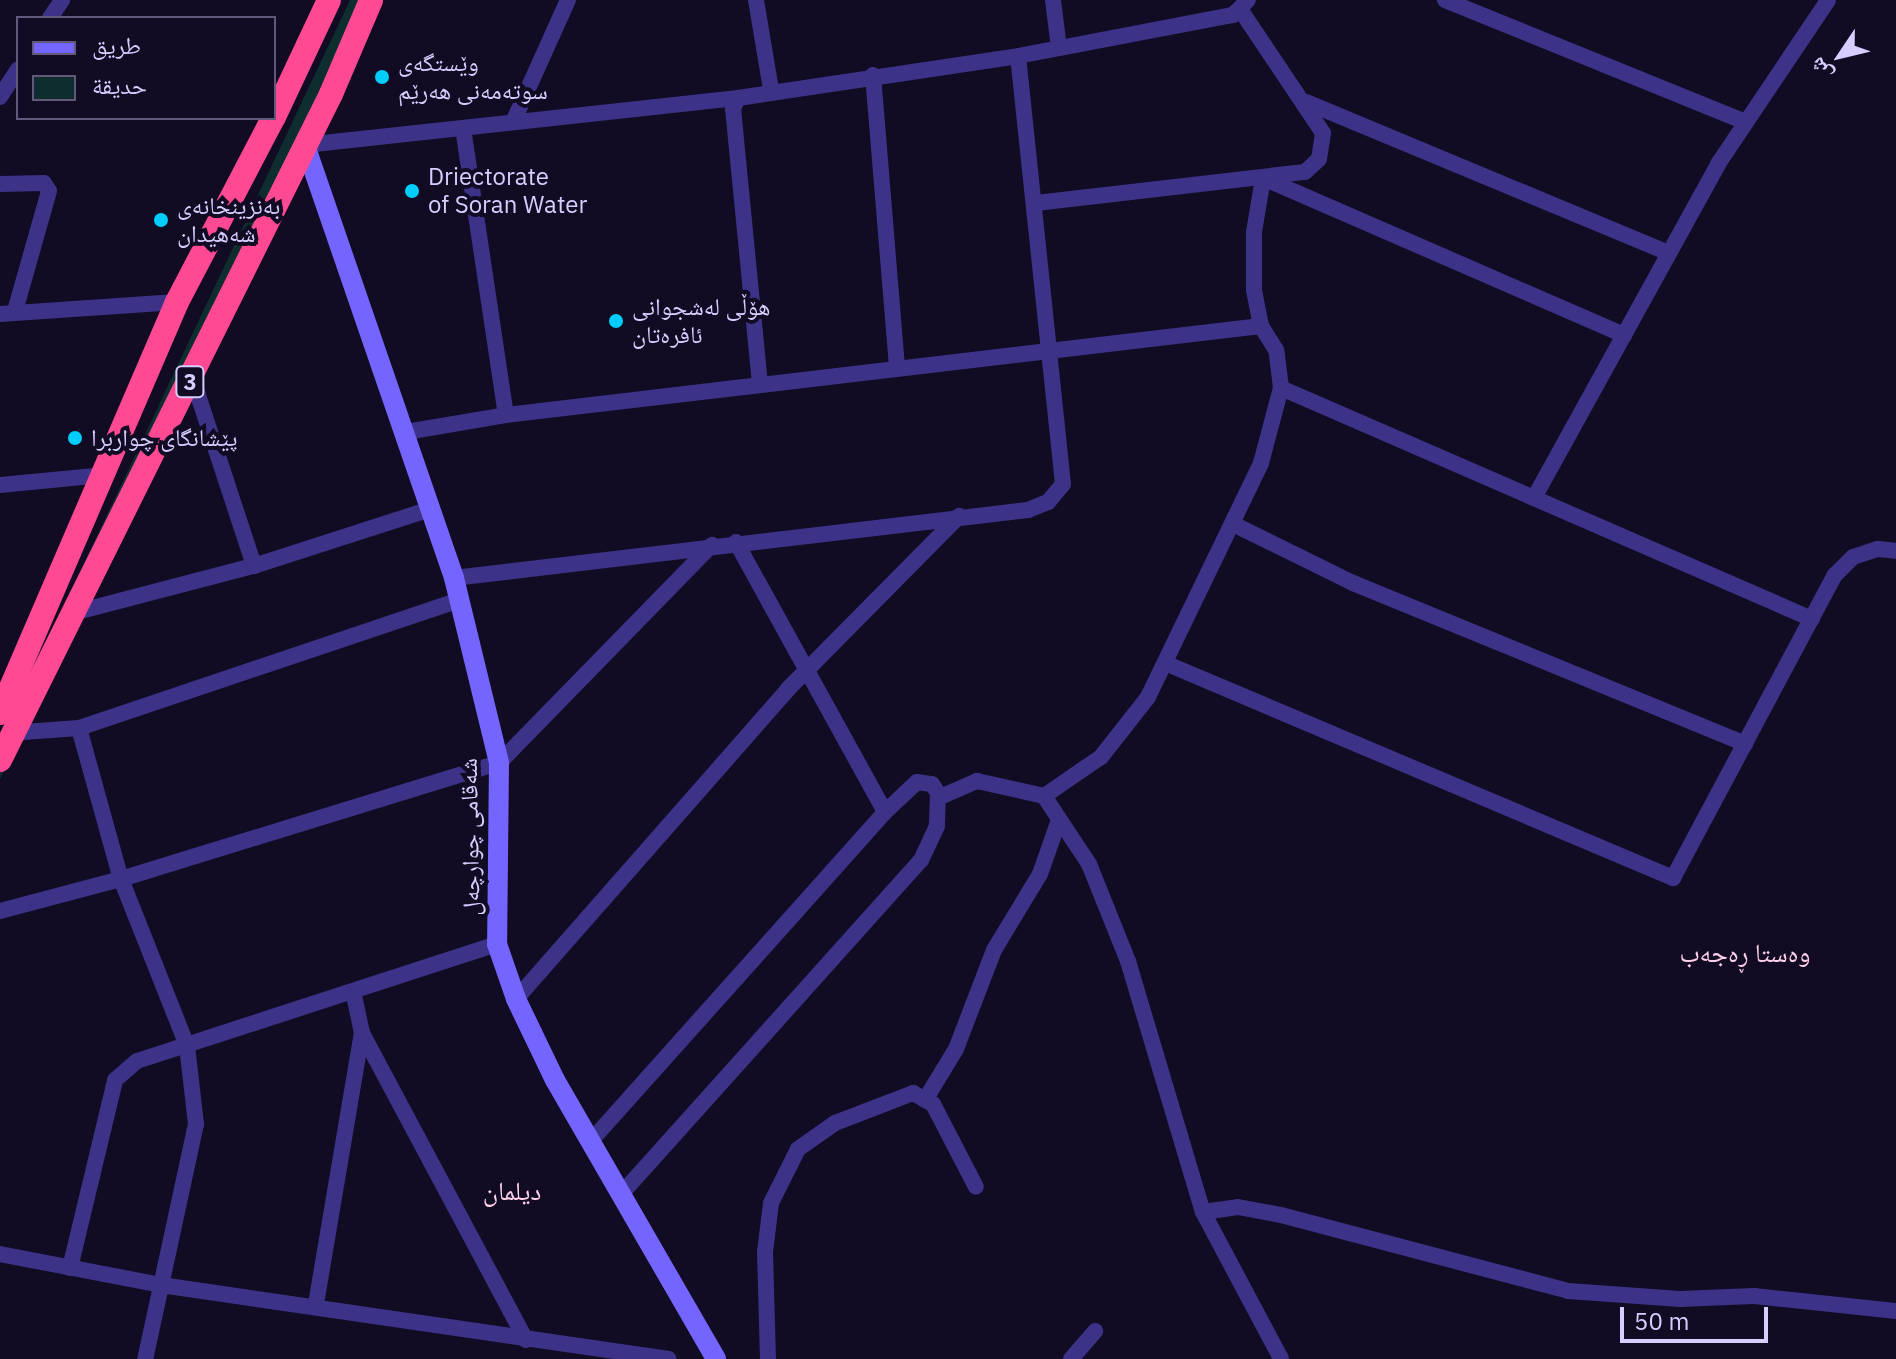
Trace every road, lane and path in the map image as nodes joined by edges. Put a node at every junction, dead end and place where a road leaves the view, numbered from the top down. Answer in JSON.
{"nodes":[{"id":1,"x":329,"y":0,"type":"edge"},
{"id":2,"x":371,"y":0,"type":"edge"},
{"id":3,"x":568,"y":0,"type":"edge"},
{"id":4,"x":756,"y":0,"type":"edge"},
{"id":5,"x":1053,"y":0,"type":"edge"},
{"id":6,"x":1445,"y":0,"type":"edge"},
{"id":7,"x":1828,"y":0,"type":"edge"},
{"id":8,"x":1244,"y":5,"type":"edge"},
{"id":9,"x":1059,"y":48,"type":"junction"},
{"id":10,"x":1018,"y":56,"type":"junction"},
{"id":11,"x":16,"y":72,"type":"edge"},
{"id":12,"x":873,"y":75,"type":"junction"},
{"id":13,"x":771,"y":90,"type":"junction"},
{"id":14,"x":0,"y":97,"type":"edge"},
{"id":15,"x":738,"y":98,"type":"junction"},
{"id":16,"x":1306,"y":102,"type":"junction"},
{"id":17,"x":276,"y":113,"type":"edge"},
{"id":18,"x":272,"y":120,"type":"edge"},
{"id":19,"x":514,"y":120,"type":"junction"},
{"id":20,"x":1746,"y":122,"type":"junction"},
{"id":21,"x":463,"y":128,"type":"junction"},
{"id":22,"x":305,"y":145,"type":"junction"},
{"id":23,"x":1263,"y":178,"type":"junction"},
{"id":24,"x":0,"y":184,"type":"edge"},
{"id":25,"x":1036,"y":203,"type":"junction"},
{"id":26,"x":1669,"y":253,"type":"junction"},
{"id":27,"x":177,"y":302,"type":"junction"},
{"id":28,"x":7,"y":313,"type":"edge"},
{"id":29,"x":1261,"y":326,"type":"junction"},
{"id":30,"x":1624,"y":335,"type":"junction"},
{"id":31,"x":1053,"y":348,"type":"junction"},
{"id":32,"x":897,"y":367,"type":"junction"},
{"id":33,"x":192,"y":377,"type":"junction"},
{"id":34,"x":760,"y":384,"type":"junction"},
{"id":35,"x":1281,"y":388,"type":"junction"},
{"id":36,"x":506,"y":415,"type":"junction"},
{"id":37,"x":406,"y":432,"type":"junction"},
{"id":38,"x":103,"y":475,"type":"junction"},
{"id":39,"x":0,"y":485,"type":"edge"},
{"id":40,"x":1534,"y":498,"type":"junction"},
{"id":41,"x":431,"y":509,"type":"junction"},
{"id":42,"x":959,"y":516,"type":"junction"},
{"id":43,"x":1233,"y":524,"type":"junction"},
{"id":44,"x":736,"y":542,"type":"junction"},
{"id":45,"x":712,"y":545,"type":"junction"},
{"id":46,"x":1896,"y":551,"type":"edge"},
{"id":47,"x":254,"y":566,"type":"junction"},
{"id":48,"x":454,"y":578,"type":"junction"},
{"id":49,"x":459,"y":600,"type":"junction"},
{"id":50,"x":73,"y":613,"type":"junction"},
{"id":51,"x":1812,"y":619,"type":"junction"},
{"id":52,"x":1165,"y":663,"type":"junction"},
{"id":53,"x":804,"y":672,"type":"junction"},
{"id":54,"x":5,"y":723,"type":"edge"},
{"id":55,"x":79,"y":728,"type":"junction"},
{"id":56,"x":1745,"y":744,"type":"junction"},
{"id":57,"x":0,"y":760,"type":"edge"},
{"id":58,"x":499,"y":763,"type":"junction"},
{"id":59,"x":1044,"y":796,"type":"junction"},
{"id":60,"x":938,"y":798,"type":"junction"},
{"id":61,"x":885,"y":812,"type":"junction"},
{"id":62,"x":1059,"y":820,"type":"junction"},
{"id":63,"x":121,"y":879,"type":"junction"},
{"id":64,"x":0,"y":911,"type":"edge"},
{"id":65,"x":497,"y":944,"type":"junction"},
{"id":66,"x":354,"y":994,"type":"junction"},
{"id":67,"x":516,"y":999,"type":"junction"},
{"id":68,"x":362,"y":1033,"type":"junction"},
{"id":69,"x":187,"y":1046,"type":"junction"},
{"id":70,"x":925,"y":1100,"type":"junction"},
{"id":71,"x":590,"y":1142,"type":"junction"},
{"id":72,"x":976,"y":1187,"type":"dead end"},
{"id":73,"x":622,"y":1193,"type":"junction"},
{"id":74,"x":1203,"y":1212,"type":"junction"},
{"id":75,"x":0,"y":1254,"type":"edge"},
{"id":76,"x":70,"y":1268,"type":"junction"},
{"id":77,"x":161,"y":1285,"type":"junction"},
{"id":78,"x":316,"y":1304,"type":"junction"},
{"id":79,"x":1896,"y":1311,"type":"edge"},
{"id":80,"x":1095,"y":1331,"type":"dead end"},
{"id":81,"x":526,"y":1340,"type":"junction"},
{"id":82,"x":145,"y":1359,"type":"edge"},
{"id":83,"x":669,"y":1359,"type":"edge"},
{"id":84,"x":716,"y":1359,"type":"edge"},
{"id":85,"x":768,"y":1359,"type":"edge"},
{"id":86,"x":1071,"y":1359,"type":"edge"},
{"id":87,"x":1281,"y":1359,"type":"edge"}],
"edges":[{"from":1,"to":17,"type":"highway","number":"3"},
{"from":2,"to":22,"type":"highway","number":"3"},
{"from":3,"to":19,"type":"street"},
{"from":4,"to":13,"type":"street"},
{"from":5,"to":9,"type":"street"},
{"from":6,"to":20,"type":"street"},
{"from":7,"to":20,"type":"street"},
{"from":8,"to":9,"type":"street"},
{"from":8,"to":16,"type":"street"},
{"from":9,"to":10,"type":"street"},
{"from":10,"to":12,"type":"street"},
{"from":10,"to":25,"type":"street"},
{"from":11,"to":14,"type":"street"},
{"from":12,"to":13,"type":"street"},
{"from":12,"to":32,"type":"street"},
{"from":13,"to":15,"type":"street"},
{"from":15,"to":19,"type":"street"},
{"from":15,"to":34,"type":"street"},
{"from":16,"to":23,"type":"street"},
{"from":16,"to":26,"type":"street"},
{"from":18,"to":27,"type":"highway","number":"3"},
{"from":19,"to":21,"type":"street"},
{"from":20,"to":26,"type":"street"},
{"from":21,"to":22,"type":"street"},
{"from":21,"to":36,"type":"street"},
{"from":22,"to":33,"type":"highway","number":"3"},
{"from":22,"to":37,"type":"main road","name":"شەقامی چوارچەل"},
{"from":23,"to":25,"type":"street"},
{"from":23,"to":29,"type":"street"},
{"from":23,"to":30,"type":"street"},
{"from":24,"to":28,"type":"street"},
{"from":25,"to":31,"type":"street"},
{"from":26,"to":30,"type":"street"},
{"from":27,"to":28,"type":"street"},
{"from":27,"to":38,"type":"highway","number":"3"},
{"from":29,"to":31,"type":"street"},
{"from":29,"to":35,"type":"street"},
{"from":30,"to":40,"type":"street"},
{"from":31,"to":32,"type":"street"},
{"from":31,"to":42,"type":"street"},
{"from":32,"to":34,"type":"street"},
{"from":33,"to":47,"type":"street"},
{"from":33,"to":50,"type":"highway","number":"3"},
{"from":34,"to":36,"type":"street"},
{"from":35,"to":40,"type":"street"},
{"from":35,"to":43,"type":"street"},
{"from":36,"to":37,"type":"street"},
{"from":37,"to":41,"type":"main road","name":"شەقامی چوارچەل"},
{"from":38,"to":39,"type":"street"},
{"from":38,"to":54,"type":"highway","number":"3"},
{"from":40,"to":51,"type":"street"},
{"from":41,"to":47,"type":"street"},
{"from":41,"to":48,"type":"main road","name":"شەقامی چوارچەل"},
{"from":42,"to":44,"type":"street"},
{"from":42,"to":53,"type":"street"},
{"from":43,"to":52,"type":"street"},
{"from":43,"to":56,"type":"street"},
{"from":44,"to":45,"type":"street"},
{"from":44,"to":53,"type":"street"},
{"from":45,"to":48,"type":"street"},
{"from":45,"to":58,"type":"street"},
{"from":46,"to":51,"type":"street"},
{"from":47,"to":50,"type":"street"},
{"from":48,"to":49,"type":"main road","name":"شەقامی چوارچەل"},
{"from":49,"to":55,"type":"street"},
{"from":49,"to":58,"type":"main road","name":"شەقامی چوارچەل"},
{"from":50,"to":54,"type":"highway","number":"3"},
{"from":51,"to":56,"type":"street"},
{"from":52,"to":56,"type":"street"},
{"from":52,"to":59,"type":"street"},
{"from":53,"to":61,"type":"street"},
{"from":53,"to":67,"type":"street"},
{"from":54,"to":55,"type":"street"},
{"from":54,"to":57,"type":"highway","number":"3"},
{"from":55,"to":63,"type":"street"},
{"from":58,"to":63,"type":"street"},
{"from":58,"to":65,"type":"main road","name":"شەقامی چوارچەل"},
{"from":59,"to":60,"type":"street"},
{"from":59,"to":62,"type":"street"},
{"from":60,"to":61,"type":"street"},
{"from":60,"to":73,"type":"street"},
{"from":61,"to":71,"type":"street"},
{"from":62,"to":70,"type":"street"},
{"from":62,"to":74,"type":"street"},
{"from":63,"to":64,"type":"street"},
{"from":63,"to":69,"type":"street"},
{"from":65,"to":66,"type":"street"},
{"from":65,"to":67,"type":"main road","name":"شەقامی چوارچەل"},
{"from":66,"to":68,"type":"street"},
{"from":66,"to":69,"type":"street"},
{"from":67,"to":71,"type":"main road","name":"شەقامی چوارچەل"},
{"from":68,"to":78,"type":"street"},
{"from":68,"to":81,"type":"street"},
{"from":69,"to":76,"type":"street"},
{"from":69,"to":77,"type":"street"},
{"from":70,"to":72,"type":"street"},
{"from":70,"to":85,"type":"street"},
{"from":71,"to":73,"type":"main road","name":"شەقامی چوارچەل"},
{"from":73,"to":84,"type":"main road","name":"شەقامی چوارچەل"},
{"from":74,"to":79,"type":"street"},
{"from":74,"to":87,"type":"street"},
{"from":75,"to":76,"type":"street"},
{"from":76,"to":77,"type":"street"},
{"from":77,"to":78,"type":"street"},
{"from":77,"to":82,"type":"street"},
{"from":78,"to":81,"type":"street"},
{"from":80,"to":86,"type":"street"},
{"from":81,"to":83,"type":"street"}]}
